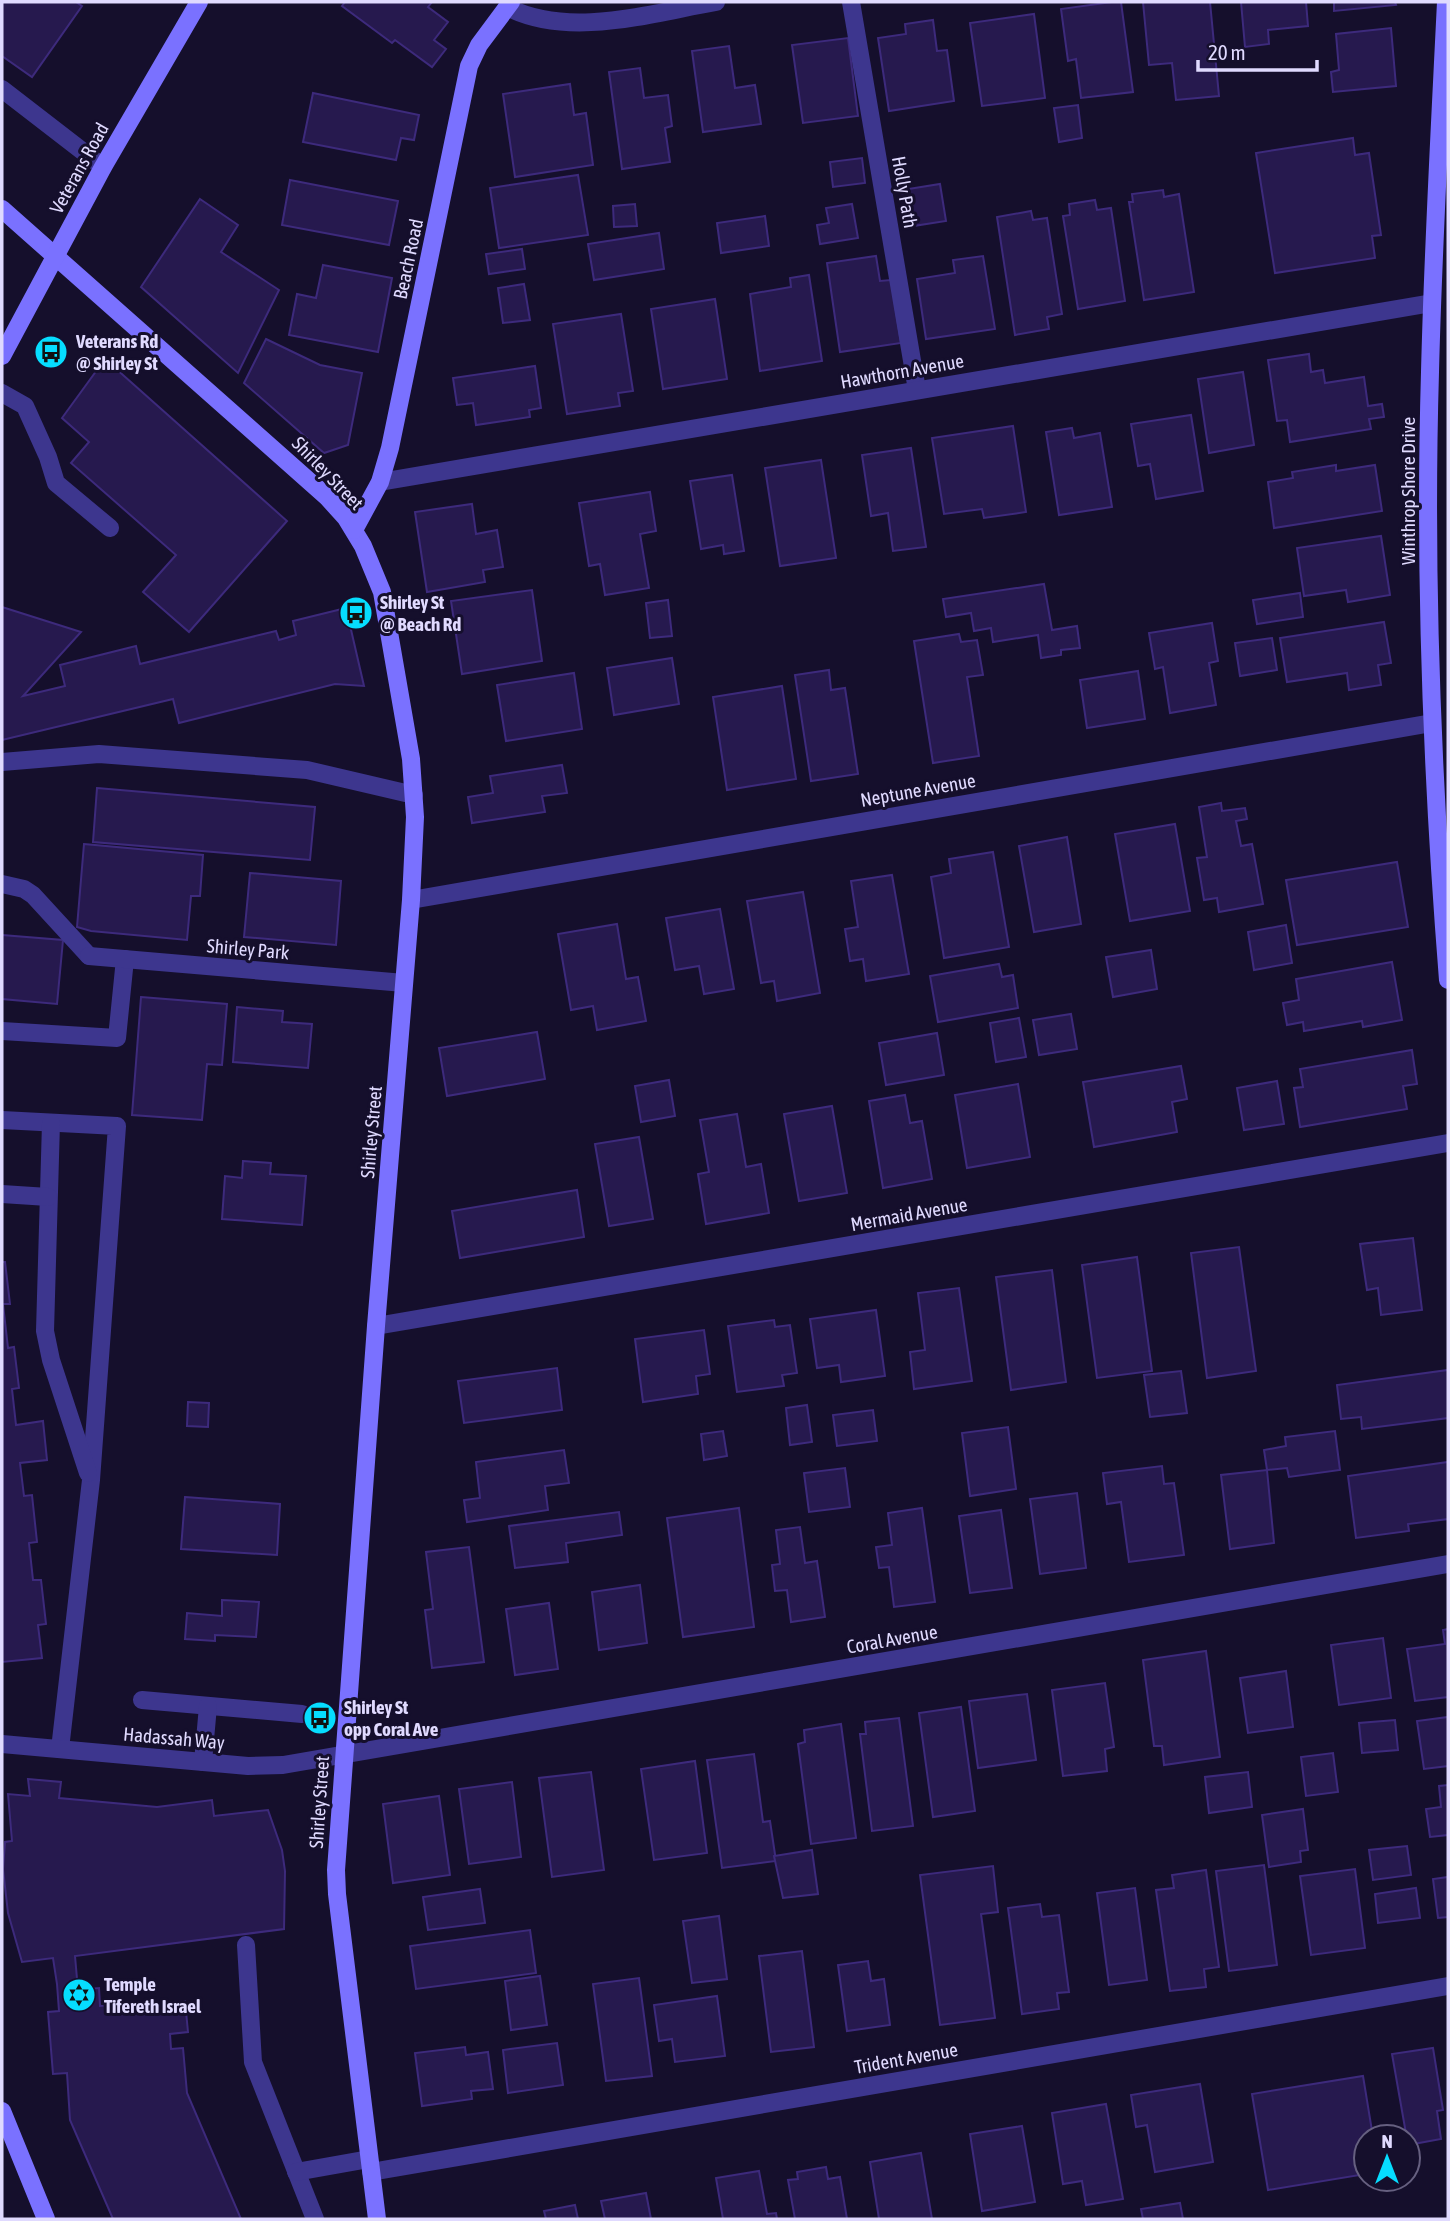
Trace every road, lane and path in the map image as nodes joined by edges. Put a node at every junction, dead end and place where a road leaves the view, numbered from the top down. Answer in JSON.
{"nodes":[{"id":1,"x":199,"y":2,"type":"edge"},
{"id":2,"x":716,"y":2,"type":"edge"},
{"id":3,"x":851,"y":2,"type":"edge"},
{"id":4,"x":1446,"y":2,"type":"edge"},
{"id":5,"x":509,"y":5,"type":"edge"},
{"id":6,"x":2,"y":89,"type":"edge"},
{"id":7,"x":103,"y":167,"type":"junction"},
{"id":8,"x":2,"y":209,"type":"edge"},
{"id":9,"x":55,"y":256,"type":"junction"},
{"id":10,"x":1432,"y":303,"type":"junction"},
{"id":11,"x":2,"y":356,"type":"edge"},
{"id":12,"x":917,"y":390,"type":"junction"},
{"id":13,"x":2,"y":393,"type":"edge"},
{"id":14,"x":380,"y":482,"type":"junction"},
{"id":15,"x":110,"y":528,"type":"dead end"},
{"id":16,"x":354,"y":530,"type":"junction"},
{"id":17,"x":1432,"y":723,"type":"junction"},
{"id":18,"x":2,"y":762,"type":"edge"},
{"id":19,"x":414,"y":795,"type":"junction"},
{"id":20,"x":2,"y":884,"type":"edge"},
{"id":21,"x":411,"y":900,"type":"junction"},
{"id":22,"x":125,"y":959,"type":"junction"},
{"id":23,"x":1448,"y":980,"type":"edge"},
{"id":24,"x":404,"y":984,"type":"junction"},
{"id":25,"x":2,"y":1031,"type":"edge"},
{"id":26,"x":2,"y":1120,"type":"edge"},
{"id":27,"x":51,"y":1123,"type":"junction"},
{"id":28,"x":1448,"y":1143,"type":"edge"},
{"id":29,"x":2,"y":1194,"type":"edge"},
{"id":30,"x":48,"y":1197,"type":"junction"},
{"id":31,"x":376,"y":1326,"type":"junction"},
{"id":32,"x":91,"y":1480,"type":"junction"},
{"id":33,"x":1448,"y":1564,"type":"edge"},
{"id":34,"x":142,"y":1700,"type":"dead end"},
{"id":35,"x":208,"y":1706,"type":"junction"},
{"id":36,"x":302,"y":1714,"type":"dead end"},
{"id":37,"x":2,"y":1744,"type":"edge"},
{"id":38,"x":60,"y":1749,"type":"junction"},
{"id":39,"x":343,"y":1755,"type":"junction"},
{"id":40,"x":203,"y":1762,"type":"junction"},
{"id":41,"x":246,"y":1945,"type":"dead end"},
{"id":42,"x":1448,"y":1986,"type":"edge"},
{"id":43,"x":2,"y":2111,"type":"edge"},
{"id":44,"x":370,"y":2165,"type":"junction"},
{"id":45,"x":296,"y":2172,"type":"junction"},
{"id":46,"x":46,"y":2219,"type":"edge"},
{"id":47,"x":315,"y":2219,"type":"edge"},
{"id":48,"x":377,"y":2219,"type":"edge"}],
"edges":[{"from":1,"to":7,"type":"street","name":"Veterans Road"},
{"from":2,"to":5,"type":"street"},
{"from":3,"to":12,"type":"street","name":"Holly Path"},
{"from":4,"to":10,"type":"street","name":"Winthrop Shore Drive"},
{"from":5,"to":14,"type":"street","name":"Beach Road"},
{"from":6,"to":7,"type":"street"},
{"from":7,"to":9,"type":"street","name":"Veterans Road"},
{"from":8,"to":9,"type":"street","name":"Shirley Street"},
{"from":9,"to":11,"type":"street","name":"Veterans Road"},
{"from":9,"to":16,"type":"street","name":"Shirley Street"},
{"from":10,"to":12,"type":"street","name":"Hawthorn Avenue"},
{"from":10,"to":17,"type":"street","name":"Winthrop Shore Drive"},
{"from":12,"to":14,"type":"street","name":"Hawthorn Avenue"},
{"from":13,"to":15,"type":"street"},
{"from":14,"to":16,"type":"street","name":"Beach Road"},
{"from":16,"to":19,"type":"street","name":"Shirley Street"},
{"from":17,"to":21,"type":"street","name":"Neptune Avenue"},
{"from":17,"to":23,"type":"street","name":"Winthrop Shore Drive"},
{"from":18,"to":19,"type":"street"},
{"from":19,"to":21,"type":"street","name":"Shirley Street"},
{"from":20,"to":22,"type":"street","name":"Shirley Park"},
{"from":21,"to":24,"type":"street","name":"Shirley Street"},
{"from":22,"to":24,"type":"street","name":"Shirley Park"},
{"from":22,"to":25,"type":"street"},
{"from":24,"to":31,"type":"street","name":"Shirley Street"},
{"from":26,"to":27,"type":"street"},
{"from":27,"to":30,"type":"street"},
{"from":27,"to":32,"type":"street"},
{"from":28,"to":31,"type":"street","name":"Mermaid Avenue"},
{"from":29,"to":30,"type":"street"},
{"from":30,"to":32,"type":"street"},
{"from":31,"to":39,"type":"street","name":"Shirley Street"},
{"from":32,"to":38,"type":"street"},
{"from":33,"to":39,"type":"street","name":"Coral Avenue"},
{"from":34,"to":35,"type":"street"},
{"from":35,"to":36,"type":"street"},
{"from":35,"to":40,"type":"street"},
{"from":37,"to":38,"type":"street","name":"Hadassah Way"},
{"from":38,"to":40,"type":"street","name":"Hadassah Way"},
{"from":39,"to":40,"type":"street","name":"Hadassah Way"},
{"from":39,"to":44,"type":"street","name":"Shirley Street"},
{"from":41,"to":45,"type":"street"},
{"from":42,"to":44,"type":"street","name":"Trident Avenue"},
{"from":43,"to":46,"type":"street"},
{"from":44,"to":45,"type":"street","name":"Trident Avenue"},
{"from":44,"to":48,"type":"street","name":"Shirley Street"},
{"from":45,"to":47,"type":"street"}]}
